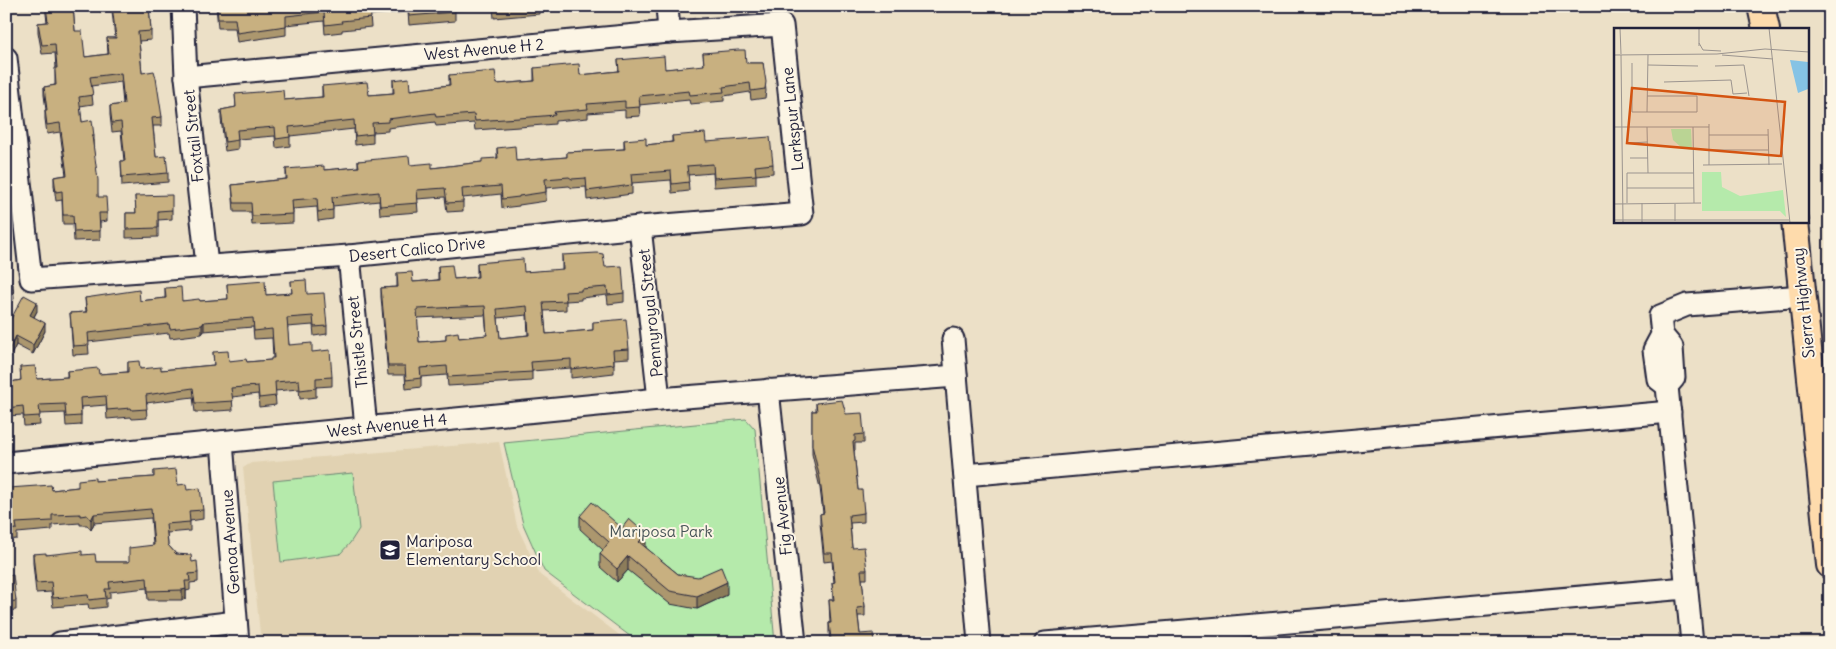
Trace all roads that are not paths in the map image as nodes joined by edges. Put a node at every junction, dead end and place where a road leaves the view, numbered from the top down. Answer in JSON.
{"nodes":[{"id":1,"x":183,"y":6,"type":"edge"},
{"id":2,"x":666,"y":6,"type":"edge"},
{"id":3,"x":1761,"y":6,"type":"edge"},
{"id":4,"x":782,"y":25,"type":"joint"},
{"id":5,"x":1766,"y":28,"type":"edge"},
{"id":6,"x":669,"y":32,"type":"junction"},
{"id":7,"x":6,"y":58,"type":"edge"},
{"id":8,"x":186,"y":77,"type":"junction"},
{"id":9,"x":802,"y":214,"type":"joint"},
{"id":10,"x":1795,"y":222,"type":"edge"},
{"id":11,"x":640,"y":227,"type":"junction"},
{"id":12,"x":349,"y":256,"type":"junction"},
{"id":13,"x":207,"y":265,"type":"junction"},
{"id":14,"x":1803,"y":296,"type":"junction"},
{"id":15,"x":953,"y":339,"type":"dead end"},
{"id":16,"x":956,"y":376,"type":"junction"},
{"id":17,"x":768,"y":390,"type":"junction"},
{"id":18,"x":659,"y":400,"type":"junction"},
{"id":19,"x":1670,"y":412,"type":"junction"},
{"id":20,"x":366,"y":427,"type":"junction"},
{"id":21,"x":222,"y":442,"type":"junction"},
{"id":22,"x":6,"y":463,"type":"edge"},
{"id":23,"x":965,"y":475,"type":"junction"},
{"id":24,"x":1830,"y":565,"type":"edge"},
{"id":25,"x":1686,"y":588,"type":"junction"},
{"id":26,"x":237,"y":633,"type":"edge"},
{"id":27,"x":60,"y":643,"type":"edge"},
{"id":28,"x":795,"y":643,"type":"edge"},
{"id":29,"x":979,"y":643,"type":"edge"},
{"id":30,"x":1045,"y":643,"type":"edge"},
{"id":31,"x":1692,"y":643,"type":"edge"}],
"edges":[{"from":1,"to":8,"type":"street","name":"Foxtail Street"},
{"from":2,"to":6,"type":"street"},
{"from":3,"to":5,"type":"main road"},
{"from":4,"to":6,"type":"street","name":"West Avenue H 2"},
{"from":4,"to":9,"type":"street","name":"Larkspur Lane"},
{"from":6,"to":8,"type":"street","name":"West Avenue H 2"},
{"from":7,"to":13,"type":"street","name":"Desert Calico Drive"},
{"from":8,"to":13,"type":"street","name":"Foxtail Street"},
{"from":9,"to":11,"type":"street","name":"Desert Calico Drive"},
{"from":10,"to":14,"type":"main road","name":"Sierra Highway"},
{"from":11,"to":12,"type":"street","name":"Desert Calico Drive"},
{"from":11,"to":18,"type":"street","name":"Pennyroyal Street"},
{"from":12,"to":13,"type":"street","name":"Desert Calico Drive"},
{"from":12,"to":20,"type":"street","name":"Thistle Street"},
{"from":14,"to":19,"type":"street"},
{"from":14,"to":24,"type":"main road","name":"Sierra Highway"},
{"from":15,"to":16,"type":"street"},
{"from":16,"to":17,"type":"street","name":"West Avenue H 4"},
{"from":16,"to":23,"type":"street"},
{"from":17,"to":18,"type":"street","name":"West Avenue H 4"},
{"from":17,"to":28,"type":"street","name":"Fig Avenue"},
{"from":18,"to":20,"type":"street","name":"West Avenue H 4"},
{"from":19,"to":23,"type":"street"},
{"from":19,"to":25,"type":"street"},
{"from":20,"to":21,"type":"street","name":"West Avenue H 4"},
{"from":21,"to":22,"type":"street","name":"West Avenue H 4"},
{"from":21,"to":26,"type":"street","name":"Genoa Avenue"},
{"from":23,"to":29,"type":"street"},
{"from":25,"to":30,"type":"street"},
{"from":25,"to":31,"type":"street"},
{"from":26,"to":27,"type":"street"}]}
